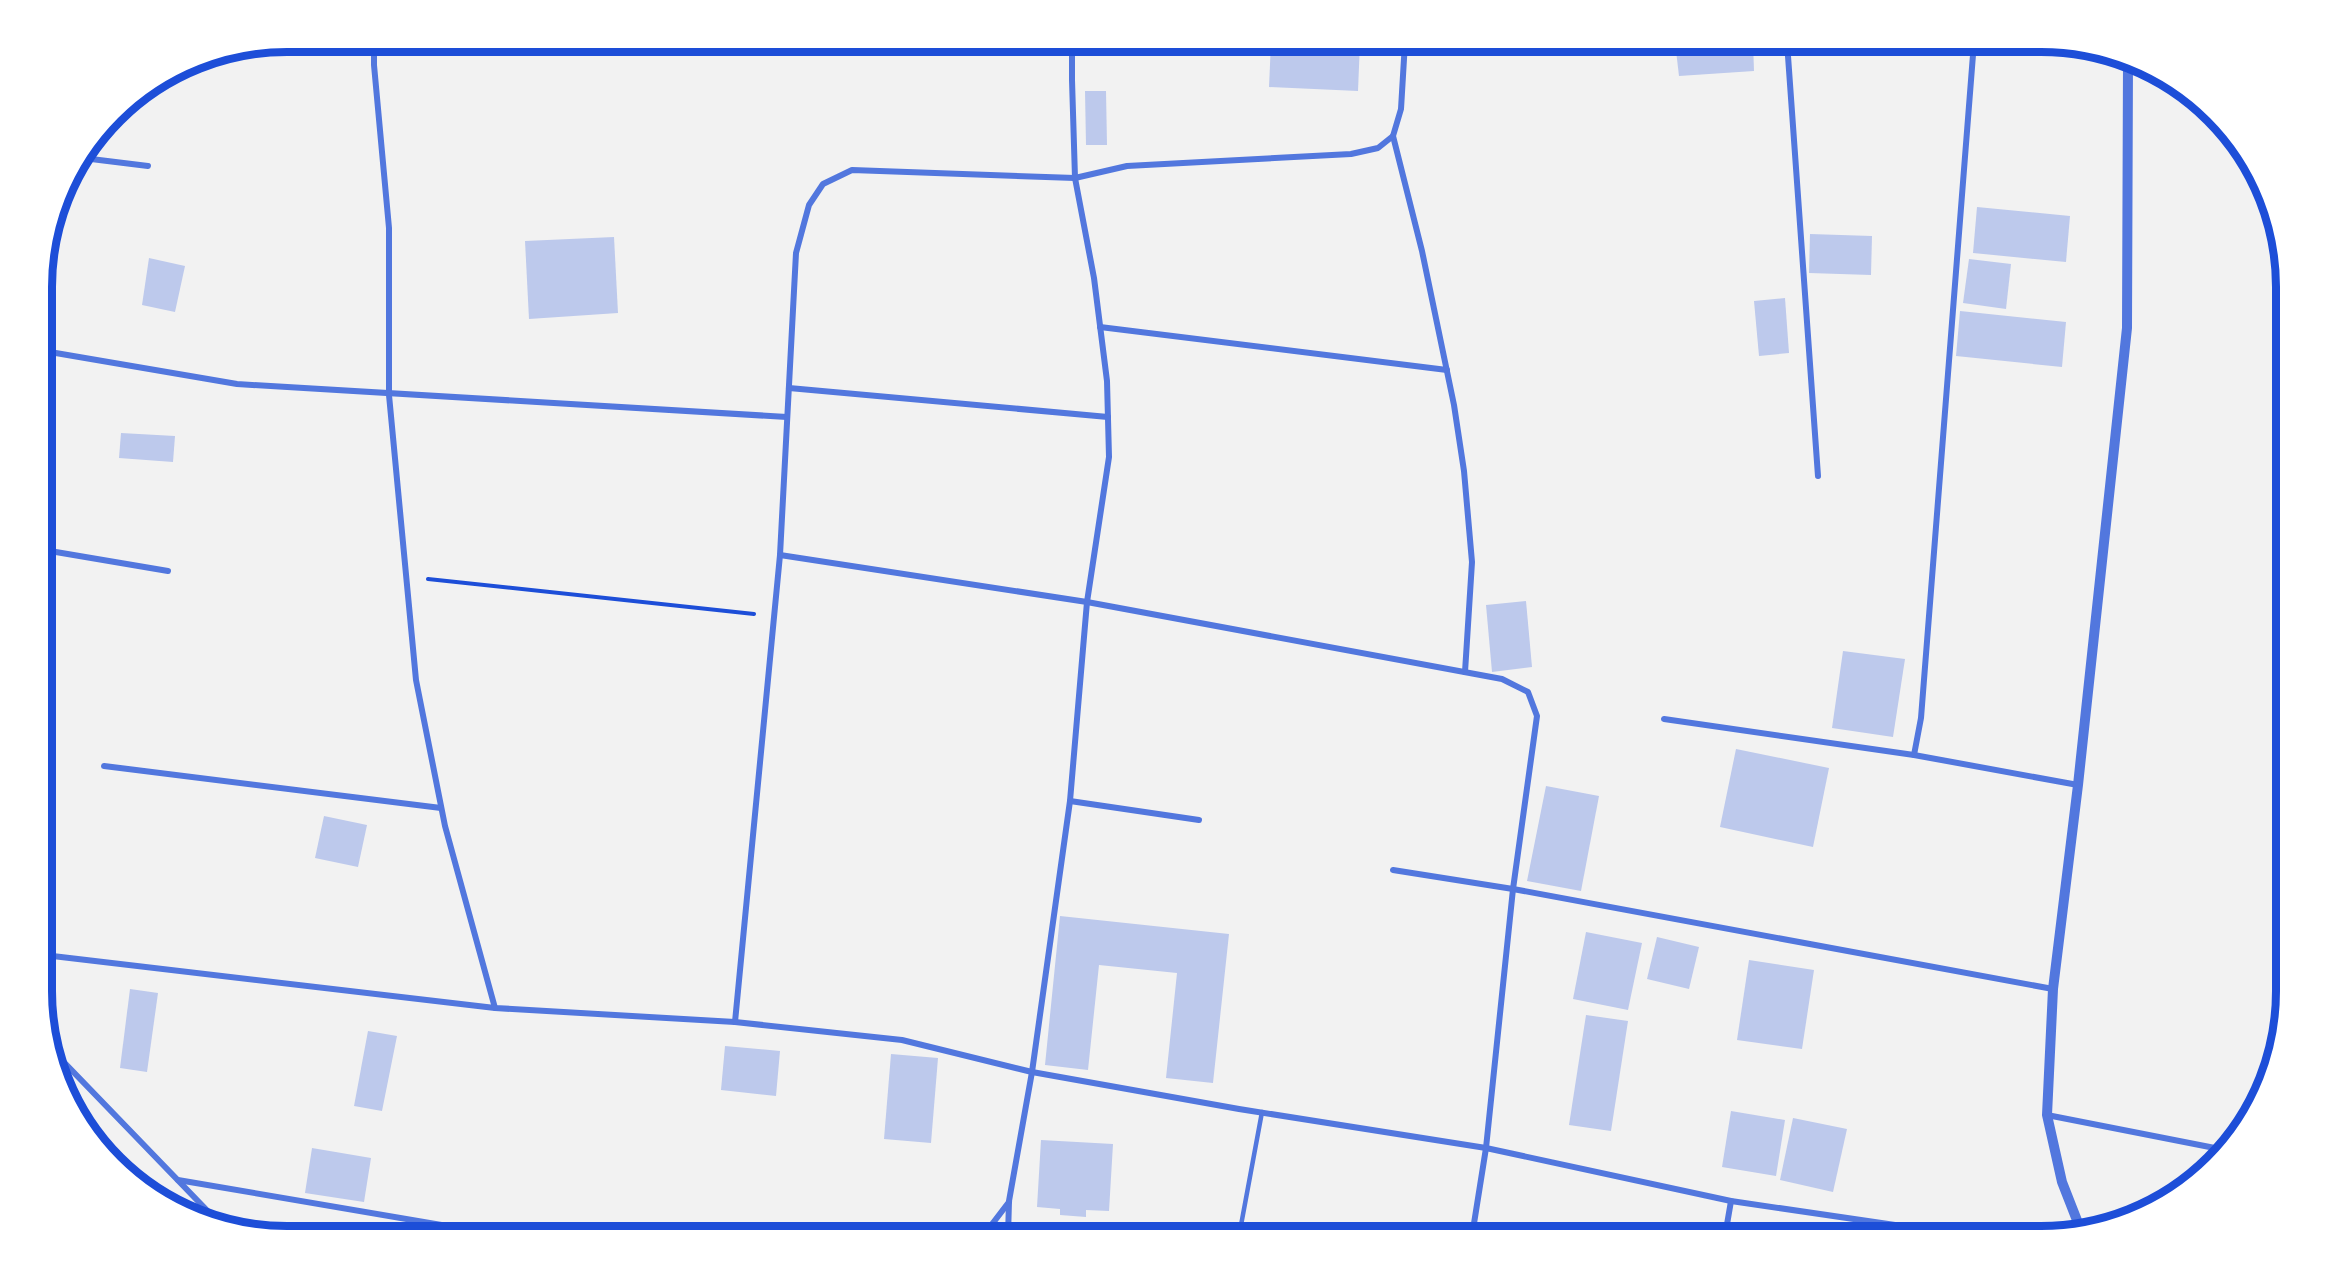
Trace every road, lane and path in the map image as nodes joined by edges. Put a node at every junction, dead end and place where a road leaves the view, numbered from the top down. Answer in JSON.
{"nodes":[{"id":1,"x":374,"y":52,"type":"edge"},
{"id":2,"x":1072,"y":52,"type":"edge"},
{"id":3,"x":1404,"y":52,"type":"edge"},
{"id":4,"x":1788,"y":52,"type":"edge"},
{"id":5,"x":1973,"y":52,"type":"edge"},
{"id":6,"x":2128,"y":69,"type":"edge"},
{"id":7,"x":1393,"y":136,"type":"junction"},
{"id":8,"x":91,"y":159,"type":"edge"},
{"id":9,"x":148,"y":166,"type":"dead end"},
{"id":10,"x":1075,"y":178,"type":"junction"},
{"id":11,"x":1100,"y":327,"type":"junction"},
{"id":12,"x":52,"y":352,"type":"edge"},
{"id":13,"x":1447,"y":370,"type":"junction"},
{"id":14,"x":789,"y":388,"type":"junction"},
{"id":15,"x":389,"y":395,"type":"junction"},
{"id":16,"x":787,"y":417,"type":"junction"},
{"id":17,"x":1108,"y":417,"type":"junction"},
{"id":18,"x":1818,"y":476,"type":"dead end"},
{"id":19,"x":52,"y":551,"type":"edge"},
{"id":20,"x":780,"y":555,"type":"junction"},
{"id":21,"x":168,"y":571,"type":"dead end"},
{"id":22,"x":406,"y":577,"type":"junction"},
{"id":23,"x":1088,"y":602,"type":"junction"},
{"id":24,"x":774,"y":616,"type":"junction"},
{"id":25,"x":1465,"y":672,"type":"junction"},
{"id":26,"x":1664,"y":718,"type":"dead end"},
{"id":27,"x":1914,"y":755,"type":"junction"},
{"id":28,"x":104,"y":766,"type":"dead end"},
{"id":29,"x":2078,"y":785,"type":"junction"},
{"id":30,"x":1070,"y":801,"type":"junction"},
{"id":31,"x":441,"y":808,"type":"junction"},
{"id":32,"x":1199,"y":820,"type":"dead end"},
{"id":33,"x":1393,"y":870,"type":"dead end"},
{"id":34,"x":1513,"y":889,"type":"junction"},
{"id":35,"x":52,"y":956,"type":"edge"},
{"id":36,"x":2053,"y":989,"type":"junction"},
{"id":37,"x":495,"y":1008,"type":"junction"},
{"id":38,"x":735,"y":1022,"type":"junction"},
{"id":39,"x":63,"y":1062,"type":"edge"},
{"id":40,"x":1032,"y":1072,"type":"junction"},
{"id":41,"x":1262,"y":1112,"type":"junction"},
{"id":42,"x":2047,"y":1115,"type":"junction"},
{"id":43,"x":1486,"y":1148,"type":"junction"},
{"id":44,"x":2215,"y":1148,"type":"edge"},
{"id":45,"x":178,"y":1180,"type":"junction"},
{"id":46,"x":1009,"y":1201,"type":"junction"},
{"id":47,"x":1731,"y":1201,"type":"junction"},
{"id":48,"x":209,"y":1212,"type":"edge"},
{"id":49,"x":2078,"y":1222,"type":"edge"},
{"id":50,"x":447,"y":1226,"type":"edge"},
{"id":51,"x":990,"y":1226,"type":"edge"},
{"id":52,"x":1008,"y":1226,"type":"edge"},
{"id":53,"x":1241,"y":1226,"type":"edge"},
{"id":54,"x":1474,"y":1226,"type":"edge"},
{"id":55,"x":1727,"y":1226,"type":"edge"},
{"id":56,"x":1902,"y":1226,"type":"edge"}],
"edges":[{"from":1,"to":15,"type":"street"},
{"from":2,"to":10,"type":"street"},
{"from":3,"to":7,"type":"street"},
{"from":4,"to":18,"type":"street"},
{"from":5,"to":27,"type":"street"},
{"from":6,"to":29,"type":"street"},
{"from":7,"to":10,"type":"street"},
{"from":7,"to":13,"type":"street"},
{"from":8,"to":9,"type":"street"},
{"from":10,"to":11,"type":"street"},
{"from":10,"to":14,"type":"street"},
{"from":11,"to":13,"type":"street"},
{"from":11,"to":17,"type":"street"},
{"from":12,"to":15,"type":"street"},
{"from":13,"to":25,"type":"street"},
{"from":14,"to":16,"type":"street"},
{"from":14,"to":17,"type":"street"},
{"from":15,"to":16,"type":"street"},
{"from":15,"to":22,"type":"street"},
{"from":16,"to":20,"type":"street"},
{"from":17,"to":23,"type":"street"},
{"from":19,"to":21,"type":"street"},
{"from":20,"to":23,"type":"street"},
{"from":20,"to":24,"type":"street"},
{"from":22,"to":24,"type":"path"},
{"from":22,"to":31,"type":"street"},
{"from":23,"to":25,"type":"street"},
{"from":23,"to":30,"type":"street"},
{"from":24,"to":38,"type":"street"},
{"from":25,"to":34,"type":"street"},
{"from":26,"to":27,"type":"street"},
{"from":27,"to":29,"type":"street"},
{"from":28,"to":31,"type":"street"},
{"from":29,"to":36,"type":"street"},
{"from":30,"to":32,"type":"street"},
{"from":30,"to":40,"type":"street"},
{"from":31,"to":37,"type":"street"},
{"from":33,"to":34,"type":"street"},
{"from":34,"to":36,"type":"street"},
{"from":34,"to":43,"type":"street"},
{"from":35,"to":37,"type":"street"},
{"from":36,"to":42,"type":"street"},
{"from":37,"to":38,"type":"street"},
{"from":38,"to":40,"type":"street"},
{"from":39,"to":45,"type":"street"},
{"from":40,"to":41,"type":"street"},
{"from":40,"to":46,"type":"street"},
{"from":41,"to":43,"type":"street"},
{"from":41,"to":53,"type":"lane"},
{"from":42,"to":44,"type":"street"},
{"from":42,"to":49,"type":"street"},
{"from":43,"to":47,"type":"street"},
{"from":43,"to":54,"type":"street"},
{"from":45,"to":48,"type":"street"},
{"from":45,"to":50,"type":"street"},
{"from":46,"to":51,"type":"street"},
{"from":46,"to":52,"type":"street"},
{"from":47,"to":55,"type":"street"},
{"from":47,"to":56,"type":"street"}]}
